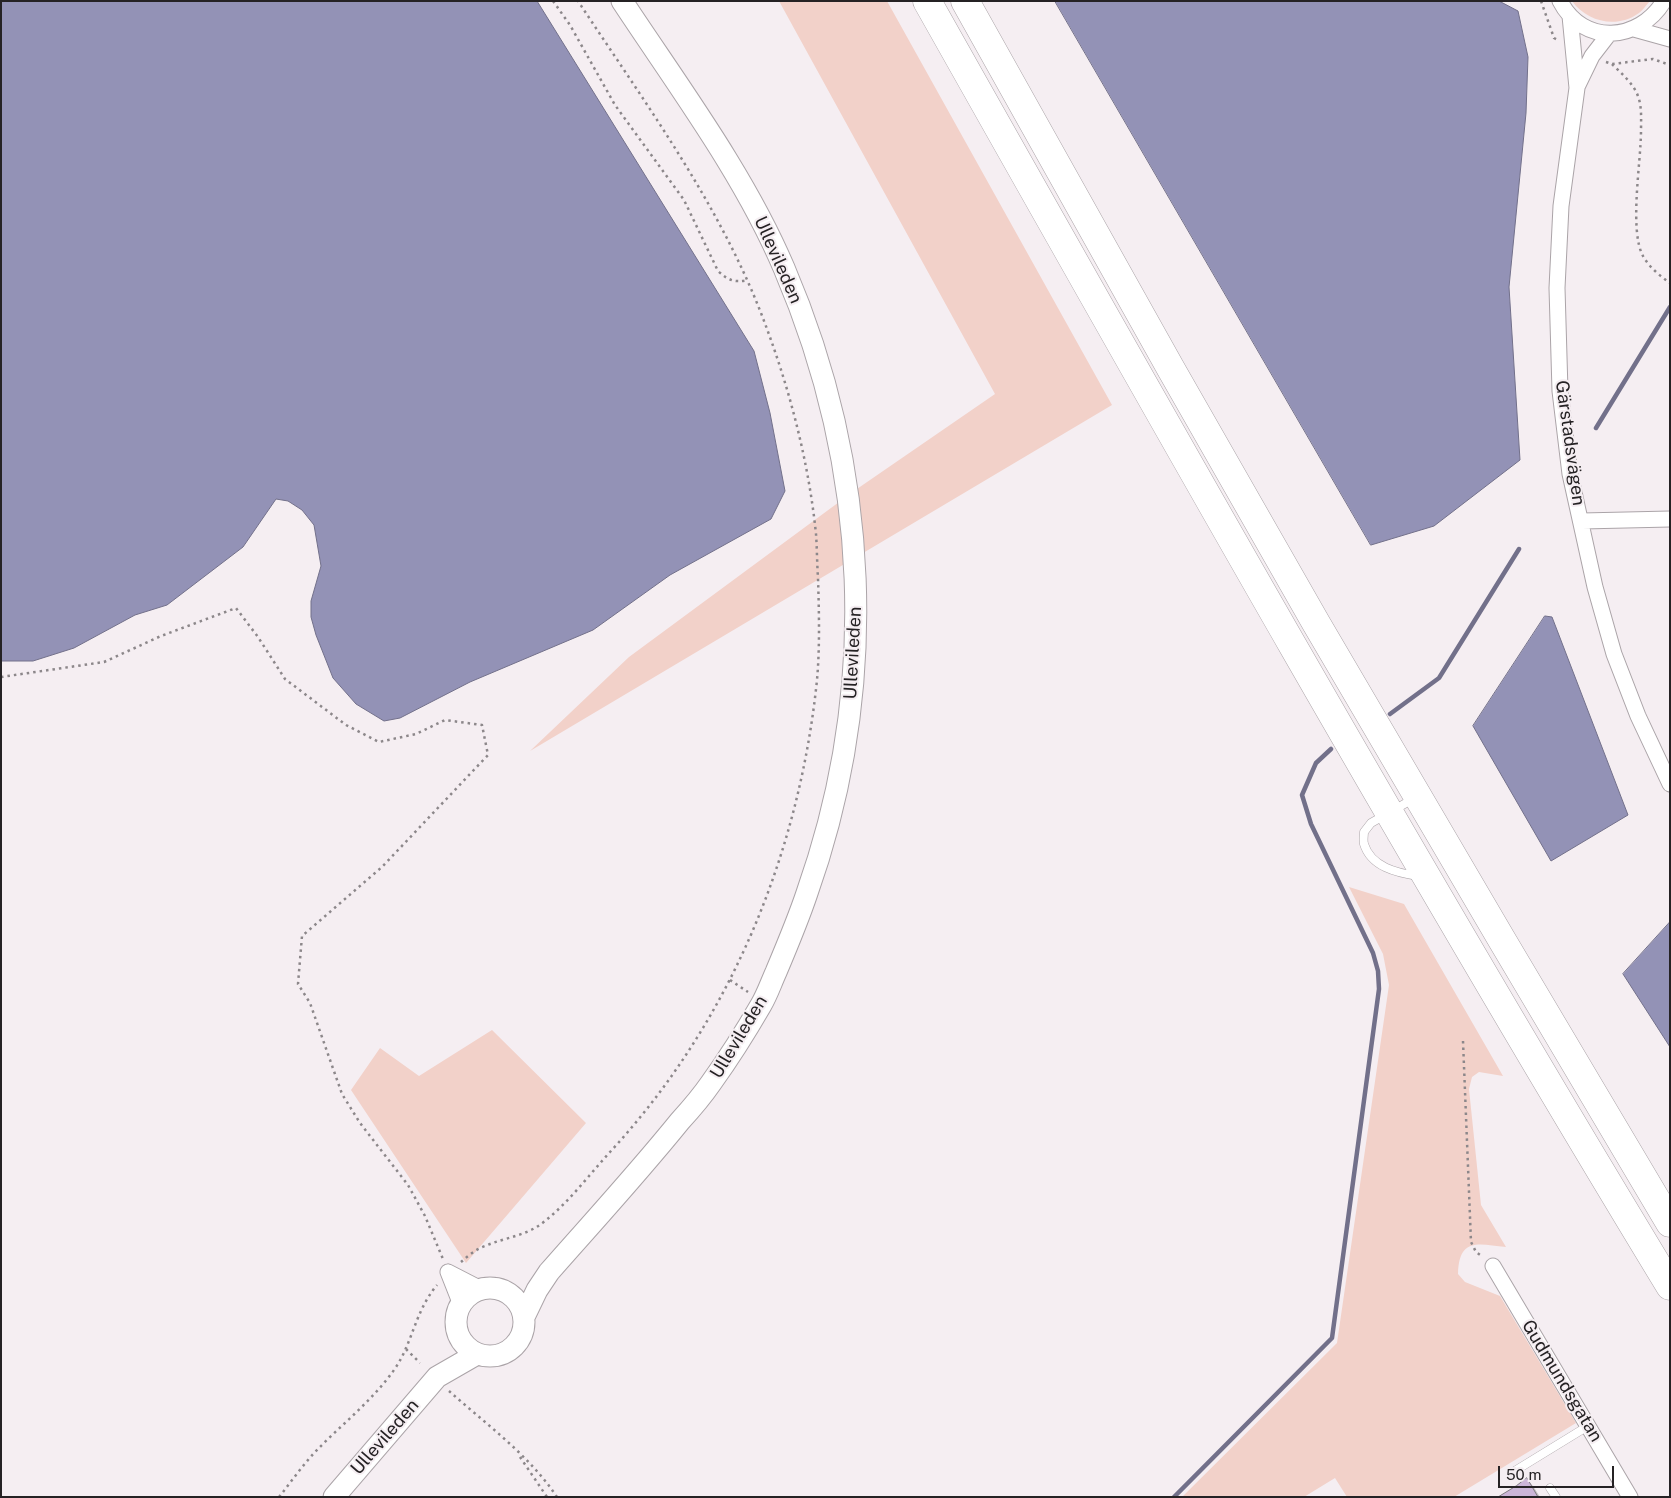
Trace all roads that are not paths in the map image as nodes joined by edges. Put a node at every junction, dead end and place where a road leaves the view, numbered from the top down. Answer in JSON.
{"nodes":[{"id":1,"x":622,"y":1,"type":"edge"},
{"id":2,"x":927,"y":1,"type":"edge"},
{"id":3,"x":965,"y":1,"type":"edge"},
{"id":4,"x":1560,"y":1,"type":"edge"},
{"id":5,"x":1664,"y":1,"type":"edge"},
{"id":6,"x":1570,"y":16,"type":"junction"},
{"id":7,"x":1634,"y":29,"type":"junction"},
{"id":8,"x":1609,"y":34,"type":"junction"},
{"id":9,"x":1670,"y":39,"type":"edge"},
{"id":10,"x":1577,"y":88,"type":"junction"},
{"id":11,"x":1670,"y":519,"type":"edge"},
{"id":12,"x":1582,"y":521,"type":"junction"},
{"id":13,"x":1670,"y":784,"type":"edge"},
{"id":14,"x":1418,"y":796,"type":"junction"},
{"id":15,"x":1390,"y":812,"type":"junction"},
{"id":16,"x":1427,"y":877,"type":"junction"},
{"id":17,"x":1670,"y":1223,"type":"edge"},
{"id":18,"x":1493,"y":1266,"type":"road end"},
{"id":19,"x":549,"y":1272,"type":"junction"},
{"id":20,"x":1670,"y":1286,"type":"edge"},
{"id":21,"x":481,"y":1289,"type":"junction"},
{"id":22,"x":508,"y":1293,"type":"junction"},
{"id":23,"x":461,"y":1305,"type":"junction"},
{"id":24,"x":524,"y":1317,"type":"junction"},
{"id":25,"x":458,"y":1333,"type":"junction"},
{"id":26,"x":477,"y":1354,"type":"junction"},
{"id":27,"x":443,"y":1384,"type":"junction"},
{"id":28,"x":1588,"y":1426,"type":"junction"},
{"id":29,"x":1513,"y":1472,"type":"dead end"},
{"id":30,"x":1550,"y":1488,"type":"dead end"},
{"id":31,"x":334,"y":1497,"type":"edge"},
{"id":32,"x":1556,"y":1497,"type":"edge"},
{"id":33,"x":1630,"y":1497,"type":"edge"}],
"edges":[{"from":1,"to":19,"type":"main road","name":"Ullevileden"},
{"from":2,"to":15,"type":"highway"},
{"from":3,"to":14,"type":"highway"},
{"from":4,"to":6,"type":"street"},
{"from":5,"to":7,"type":"street"},
{"from":6,"to":8,"type":"street"},
{"from":6,"to":10,"type":"street","name":"Gärstadsvägen"},
{"from":7,"to":8,"type":"street"},
{"from":7,"to":9,"type":"street"},
{"from":8,"to":10,"type":"street","name":"Gärstadsvägen"},
{"from":10,"to":12,"type":"street","name":"Gärstadsvägen"},
{"from":11,"to":12,"type":"street"},
{"from":12,"to":13,"type":"street","name":"Gärstadsvägen"},
{"from":14,"to":15,"type":"lane"},
{"from":14,"to":17,"type":"highway"},
{"from":15,"to":16,"type":"highway"},
{"from":15,"to":16,"type":"lane"},
{"from":16,"to":20,"type":"highway"},
{"from":18,"to":28,"type":"street","name":"Gudmundsgatan"},
{"from":19,"to":22,"type":"main road","name":"Ullevileden"},
{"from":19,"to":24,"type":"main road","name":"Ullevileden"},
{"from":21,"to":22,"type":"main road"},
{"from":21,"to":23,"type":"main road"},
{"from":21,"to":23,"type":"street"},
{"from":22,"to":24,"type":"main road"},
{"from":23,"to":25,"type":"main road"},
{"from":24,"to":26,"type":"main road"},
{"from":25,"to":26,"type":"main road"},
{"from":25,"to":27,"type":"main road","name":"Ullevileden"},
{"from":26,"to":27,"type":"main road","name":"Ullevileden"},
{"from":27,"to":31,"type":"main road","name":"Ullevileden"},
{"from":28,"to":29,"type":"lane"},
{"from":28,"to":33,"type":"street","name":"Gudmundsgatan"},
{"from":30,"to":32,"type":"lane"}]}
